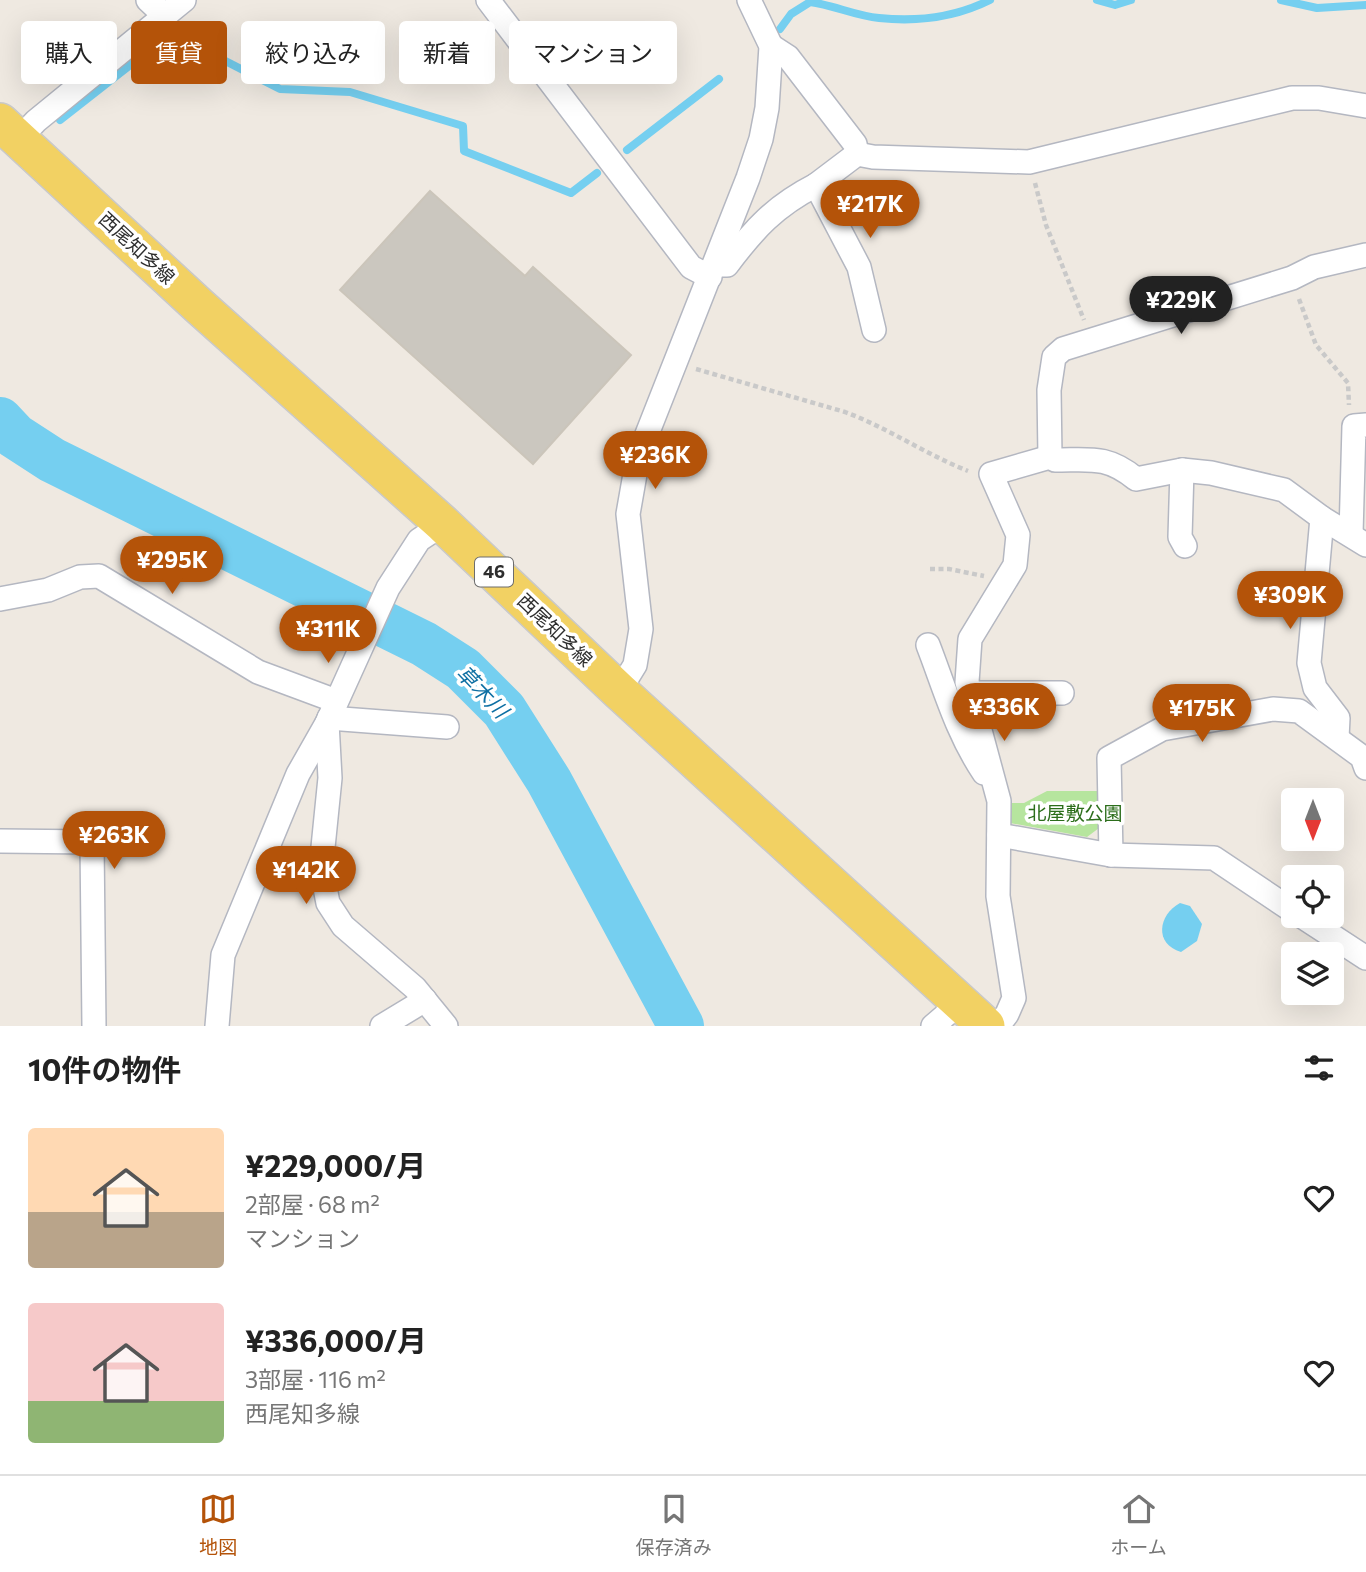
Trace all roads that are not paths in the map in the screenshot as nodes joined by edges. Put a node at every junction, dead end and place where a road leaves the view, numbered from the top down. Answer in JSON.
{"nodes":[{"id":1,"x":184,"y":0,"type":"edge"},
{"id":2,"x":488,"y":0,"type":"edge"},
{"id":3,"x":749,"y":0,"type":"edge"},
{"id":4,"x":156,"y":8,"type":"edge"},
{"id":5,"x":771,"y":46,"type":"junction"},
{"id":6,"x":1366,"y":106,"type":"edge"},
{"id":7,"x":10,"y":130,"type":"edge"},
{"id":8,"x":857,"y":154,"type":"junction"},
{"id":9,"x":816,"y":186,"type":"junction"},
{"id":10,"x":1366,"y":255,"type":"edge"},
{"id":11,"x":713,"y":271,"type":"junction"},
{"id":12,"x":874,"y":330,"type":"dead end"},
{"id":13,"x":1360,"y":426,"type":"edge"},
{"id":14,"x":1050,"y":457,"type":"junction"},
{"id":15,"x":1182,"y":470,"type":"junction"},
{"id":16,"x":1322,"y":518,"type":"junction"},
{"id":17,"x":443,"y":524,"type":"junction"},
{"id":18,"x":1359,"y":539,"type":"edge"},
{"id":19,"x":1185,"y":546,"type":"dead end"},
{"id":20,"x":0,"y":599,"type":"edge"},
{"id":21,"x":928,"y":645,"type":"dead end"},
{"id":22,"x":619,"y":691,"type":"junction"},
{"id":23,"x":970,"y":693,"type":"junction"},
{"id":24,"x":1062,"y":693,"type":"dead end"},
{"id":25,"x":331,"y":714,"type":"junction"},
{"id":26,"x":447,"y":727,"type":"dead end"},
{"id":27,"x":1337,"y":738,"type":"junction"},
{"id":28,"x":1366,"y":768,"type":"edge"},
{"id":29,"x":990,"y":773,"type":"junction"},
{"id":30,"x":999,"y":835,"type":"junction"},
{"id":31,"x":0,"y":841,"type":"edge"},
{"id":32,"x":1111,"y":855,"type":"junction"},
{"id":33,"x":1281,"y":903,"type":"edge"},
{"id":34,"x":1320,"y":928,"type":"edge"},
{"id":35,"x":1366,"y":958,"type":"edge"},
{"id":36,"x":425,"y":1000,"type":"junction"},
{"id":37,"x":973,"y":1014,"type":"edge"},
{"id":38,"x":443,"y":1024,"type":"edge"},
{"id":39,"x":94,"y":1026,"type":"edge"},
{"id":40,"x":217,"y":1026,"type":"edge"},
{"id":41,"x":382,"y":1026,"type":"edge"},
{"id":42,"x":933,"y":1026,"type":"edge"},
{"id":43,"x":998,"y":1026,"type":"edge"}],
"edges":[{"from":1,"to":4,"type":"street"},
{"from":2,"to":11,"type":"street"},
{"from":3,"to":5,"type":"street"},
{"from":4,"to":7,"type":"street"},
{"from":5,"to":8,"type":"street"},
{"from":5,"to":11,"type":"street"},
{"from":6,"to":8,"type":"street"},
{"from":7,"to":17,"type":"main road","name":"西尾知多線","number":"46"},
{"from":8,"to":9,"type":"street"},
{"from":9,"to":11,"type":"street"},
{"from":9,"to":12,"type":"street"},
{"from":10,"to":14,"type":"street"},
{"from":11,"to":22,"type":"street"},
{"from":13,"to":18,"type":"street"},
{"from":14,"to":15,"type":"street"},
{"from":14,"to":23,"type":"street"},
{"from":15,"to":16,"type":"street"},
{"from":15,"to":19,"type":"street"},
{"from":16,"to":18,"type":"street"},
{"from":16,"to":27,"type":"street"},
{"from":17,"to":22,"type":"main road","name":"西尾知多線","number":"46"},
{"from":17,"to":25,"type":"street"},
{"from":20,"to":25,"type":"street"},
{"from":21,"to":29,"type":"street"},
{"from":22,"to":37,"type":"main road","name":"西尾知多線","number":"46"},
{"from":23,"to":24,"type":"street"},
{"from":23,"to":29,"type":"street"},
{"from":25,"to":26,"type":"street"},
{"from":25,"to":36,"type":"street"},
{"from":25,"to":40,"type":"street"},
{"from":27,"to":28,"type":"street"},
{"from":27,"to":32,"type":"street"},
{"from":29,"to":30,"type":"street"},
{"from":30,"to":32,"type":"street"},
{"from":30,"to":43,"type":"street"},
{"from":31,"to":39,"type":"street"},
{"from":32,"to":33,"type":"street"},
{"from":34,"to":35,"type":"street"},
{"from":36,"to":38,"type":"street"},
{"from":36,"to":41,"type":"street"},
{"from":37,"to":42,"type":"street"}]}
